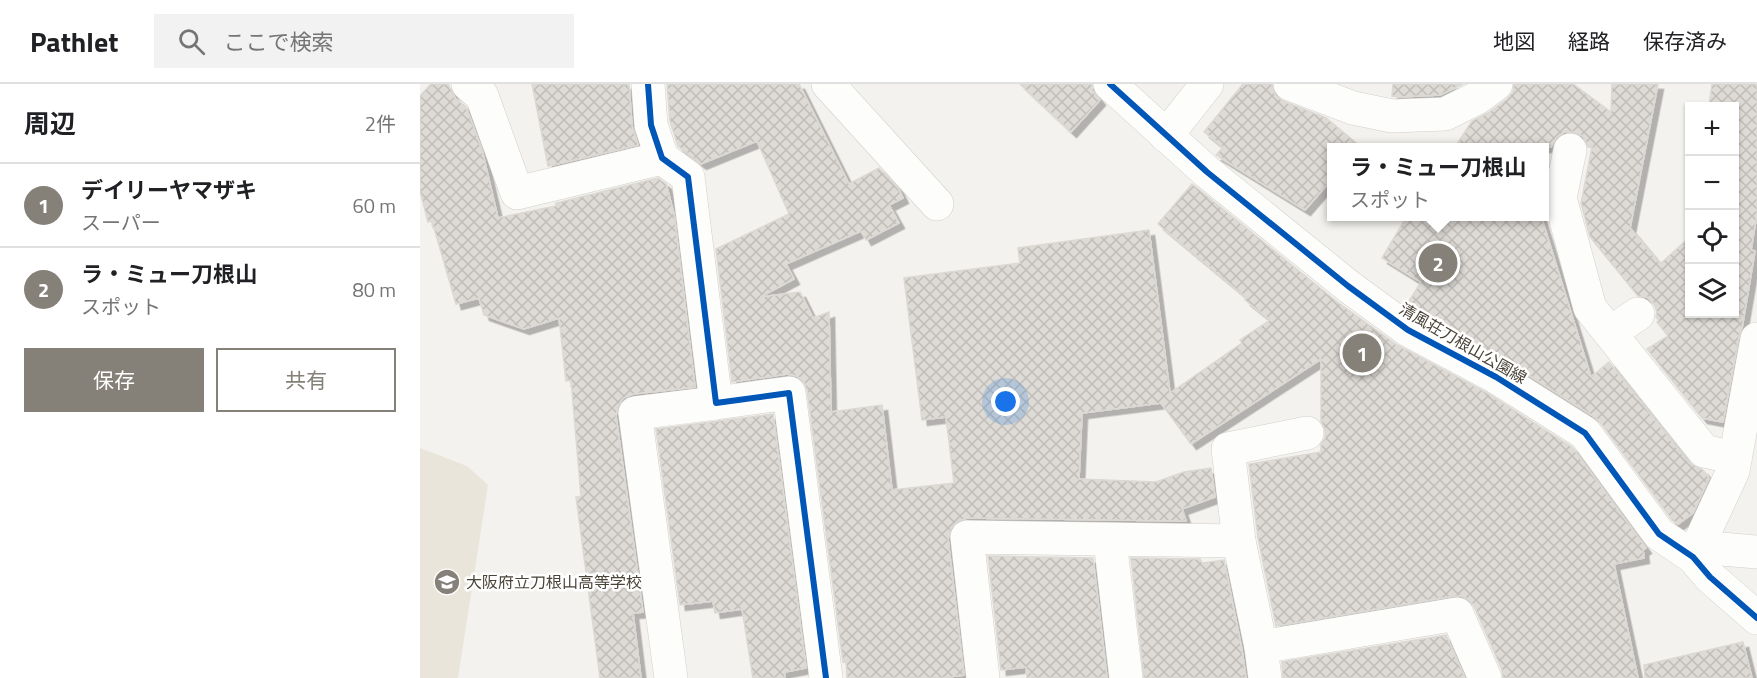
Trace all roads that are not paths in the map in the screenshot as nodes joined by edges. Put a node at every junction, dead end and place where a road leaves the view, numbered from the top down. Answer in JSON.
{"nodes":[{"id":1,"x":468,"y":84,"type":"edge"},
{"id":2,"x":648,"y":84,"type":"edge"},
{"id":3,"x":828,"y":84,"type":"edge"},
{"id":4,"x":1110,"y":84,"type":"edge"},
{"id":5,"x":1207,"y":84,"type":"edge"},
{"id":6,"x":1290,"y":84,"type":"edge"},
{"id":7,"x":1496,"y":84,"type":"edge"},
{"id":8,"x":1166,"y":136,"type":"junction"},
{"id":9,"x":1570,"y":150,"type":"dead end"},
{"id":10,"x":662,"y":158,"type":"junction"},
{"id":11,"x":1553,"y":184,"type":"edge"},
{"id":12,"x":937,"y":204,"type":"dead end"},
{"id":13,"x":1638,"y":314,"type":"dead end"},
{"id":14,"x":1610,"y":333,"type":"junction"},
{"id":15,"x":1757,"y":339,"type":"edge"},
{"id":16,"x":716,"y":404,"type":"junction"},
{"id":17,"x":1307,"y":433,"type":"dead end"},
{"id":18,"x":1735,"y":458,"type":"junction"},
{"id":19,"x":1110,"y":540,"type":"junction"},
{"id":20,"x":1239,"y":541,"type":"junction"},
{"id":21,"x":1695,"y":552,"type":"junction"},
{"id":22,"x":1757,"y":552,"type":"edge"},
{"id":23,"x":1757,"y":618,"type":"edge"},
{"id":24,"x":1263,"y":663,"type":"edge"},
{"id":25,"x":671,"y":678,"type":"edge"},
{"id":26,"x":826,"y":678,"type":"edge"},
{"id":27,"x":983,"y":678,"type":"edge"},
{"id":28,"x":1126,"y":678,"type":"edge"},
{"id":29,"x":1485,"y":678,"type":"edge"}],
"edges":[{"from":1,"to":10,"type":"street"},
{"from":2,"to":10,"type":"street"},
{"from":3,"to":12,"type":"street"},
{"from":4,"to":8,"type":"street","name":"清風荘刀根山公園線"},
{"from":5,"to":8,"type":"street"},
{"from":6,"to":7,"type":"street"},
{"from":8,"to":21,"type":"street","name":"清風荘刀根山公園線"},
{"from":9,"to":11,"type":"street"},
{"from":10,"to":16,"type":"street"},
{"from":11,"to":14,"type":"street"},
{"from":13,"to":14,"type":"street"},
{"from":14,"to":18,"type":"street"},
{"from":15,"to":18,"type":"street"},
{"from":16,"to":25,"type":"street"},
{"from":16,"to":26,"type":"street"},
{"from":17,"to":20,"type":"street"},
{"from":18,"to":21,"type":"street"},
{"from":19,"to":20,"type":"street"},
{"from":19,"to":27,"type":"street"},
{"from":19,"to":28,"type":"street"},
{"from":20,"to":24,"type":"street"},
{"from":21,"to":22,"type":"street"},
{"from":21,"to":23,"type":"street","name":"清風荘刀根山公園線"},
{"from":24,"to":29,"type":"street"}]}
